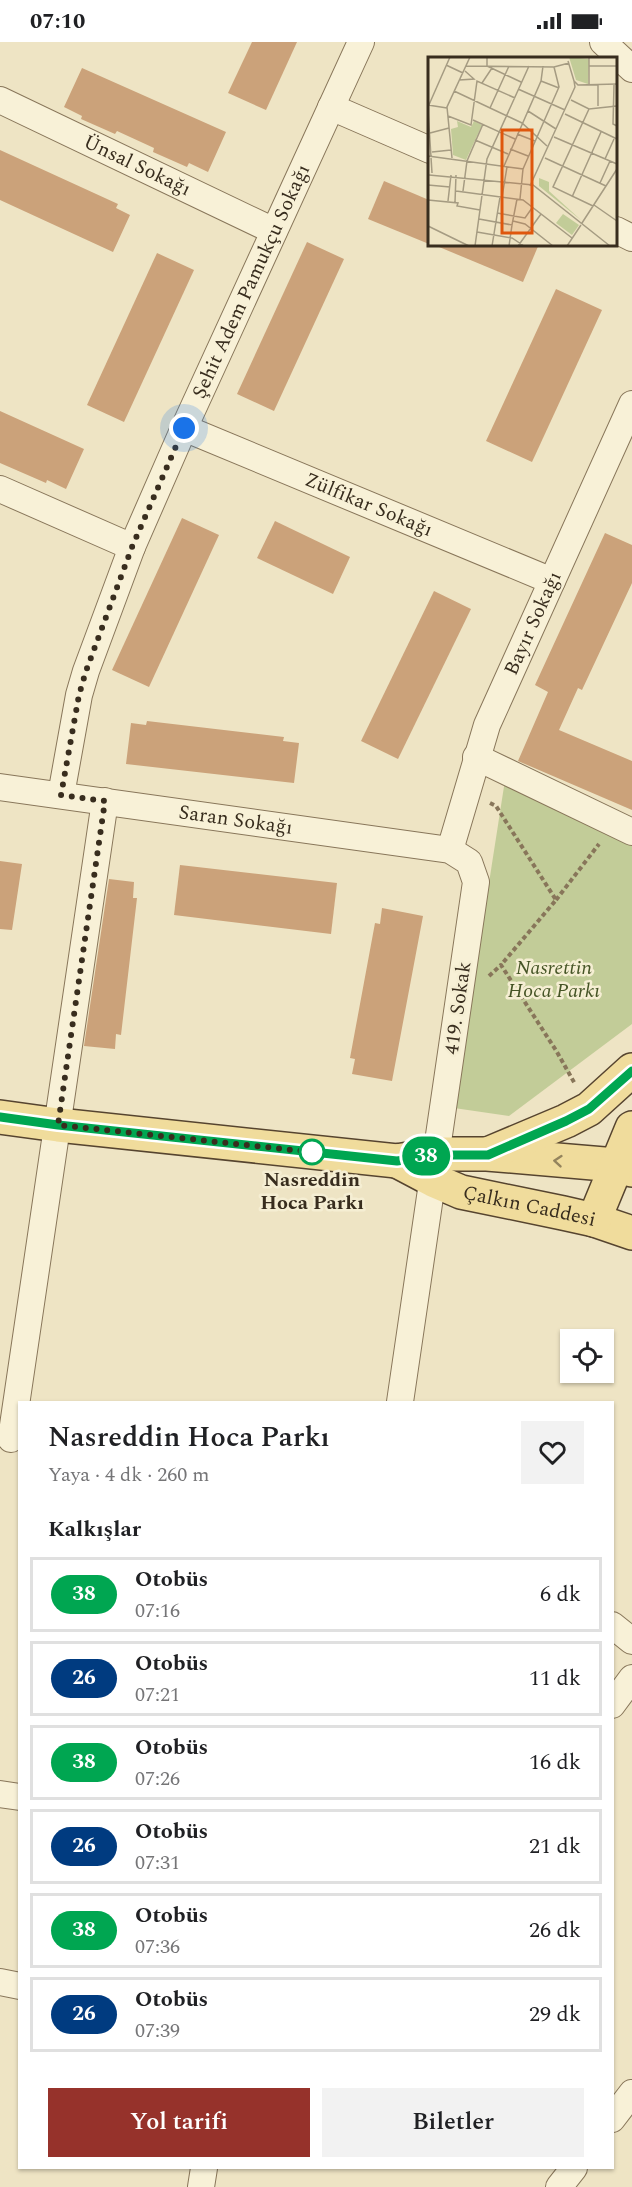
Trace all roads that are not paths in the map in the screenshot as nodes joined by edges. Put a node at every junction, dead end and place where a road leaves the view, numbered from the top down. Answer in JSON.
{"nodes":[{"id":1,"x":361,"y":42,"type":"edge"},
{"id":2,"x":603,"y":42,"type":"edge"},
{"id":3,"x":632,"y":69,"type":"edge"},
{"id":4,"x":0,"y":100,"type":"edge"},
{"id":5,"x":331,"y":107,"type":"junction"},
{"id":6,"x":428,"y":150,"type":"edge"},
{"id":7,"x":274,"y":231,"type":"junction"},
{"id":8,"x":617,"y":231,"type":"edge"},
{"id":9,"x":632,"y":237,"type":"edge"},
{"id":10,"x":632,"y":404,"type":"edge"},
{"id":11,"x":184,"y":428,"type":"junction"},
{"id":12,"x":0,"y":489,"type":"edge"},
{"id":13,"x":132,"y":547,"type":"junction"},
{"id":14,"x":552,"y":581,"type":"junction"},
{"id":15,"x":476,"y":757,"type":"junction"},
{"id":16,"x":0,"y":787,"type":"edge"},
{"id":17,"x":61,"y":795,"type":"junction"},
{"id":18,"x":105,"y":801,"type":"junction"},
{"id":19,"x":623,"y":828,"type":"edge"},
{"id":20,"x":460,"y":856,"type":"junction"},
{"id":21,"x":632,"y":1071,"type":"edge"},
{"id":22,"x":0,"y":1117,"type":"edge"},
{"id":23,"x":58,"y":1125,"type":"junction"},
{"id":24,"x":632,"y":1128,"type":"edge"},
{"id":25,"x":488,"y":1155,"type":"junction"},
{"id":26,"x":435,"y":1167,"type":"junction"},
{"id":27,"x":624,"y":1167,"type":"edge"},
{"id":28,"x":594,"y":1220,"type":"junction"},
{"id":29,"x":632,"y":1233,"type":"edge"},
{"id":30,"x":400,"y":1401,"type":"edge"},
{"id":31,"x":10,"y":1439,"type":"edge"},
{"id":32,"x":614,"y":1627,"type":"edge"},
{"id":33,"x":632,"y":1641,"type":"edge"},
{"id":34,"x":632,"y":1678,"type":"edge"},
{"id":35,"x":614,"y":1702,"type":"edge"},
{"id":36,"x":0,"y":1794,"type":"edge"},
{"id":37,"x":18,"y":1797,"type":"edge"},
{"id":38,"x":0,"y":1982,"type":"edge"},
{"id":39,"x":18,"y":1986,"type":"edge"},
{"id":40,"x":204,"y":2169,"type":"edge"},
{"id":41,"x":573,"y":2169,"type":"edge"},
{"id":42,"x":201,"y":2187,"type":"edge"},
{"id":43,"x":559,"y":2187,"type":"edge"}],
"edges":[{"from":1,"to":5,"type":"street","name":"Şehit Adem Pamukçu Sokağı"},
{"from":2,"to":3,"type":"street"},
{"from":4,"to":7,"type":"street","name":"Ünsal Sokağı"},
{"from":5,"to":6,"type":"street"},
{"from":5,"to":7,"type":"street","name":"Şehit Adem Pamukçu Sokağı"},
{"from":7,"to":11,"type":"street","name":"Şehit Adem Pamukçu Sokağı"},
{"from":8,"to":9,"type":"street"},
{"from":10,"to":14,"type":"street","name":"Bayır Sokağı"},
{"from":11,"to":13,"type":"street","name":"Şehit Adem Pamukçu Sokağı"},
{"from":11,"to":14,"type":"street","name":"Zülfikar Sokağı"},
{"from":12,"to":13,"type":"street"},
{"from":13,"to":17,"type":"street","name":"Şehit Adem Pamukçu Sokağı"},
{"from":14,"to":15,"type":"street","name":"Bayır Sokağı"},
{"from":15,"to":19,"type":"street"},
{"from":15,"to":20,"type":"street","name":"Bayır Sokağı"},
{"from":16,"to":17,"type":"street","name":"Saran Sokağı"},
{"from":17,"to":18,"type":"street","name":"Saran Sokağı"},
{"from":18,"to":20,"type":"street","name":"Saran Sokağı"},
{"from":18,"to":23,"type":"street"},
{"from":20,"to":26,"type":"street","name":"419. Sokak"},
{"from":21,"to":25,"type":"main road","name":"Çalkın Caddesi"},
{"from":22,"to":23,"type":"main road","name":"Çalkın Caddesi"},
{"from":23,"to":26,"type":"main road","name":"Çalkın Caddesi"},
{"from":23,"to":31,"type":"street"},
{"from":24,"to":27,"type":"main road"},
{"from":25,"to":26,"type":"main road","name":"Çalkın Caddesi"},
{"from":27,"to":25,"type":"main road","name":"Çalkın Caddesi","one_way":true},
{"from":26,"to":28,"type":"main road","name":"Çalkın Caddesi"},
{"from":26,"to":30,"type":"street","name":"419. Sokak"},
{"from":27,"to":28,"type":"main road"},
{"from":28,"to":29,"type":"main road","name":"Çalkın Caddesi"},
{"from":32,"to":33,"type":"street"},
{"from":34,"to":35,"type":"street"},
{"from":36,"to":37,"type":"street"},
{"from":38,"to":39,"type":"street"},
{"from":40,"to":42,"type":"street"},
{"from":41,"to":43,"type":"street"}]}
